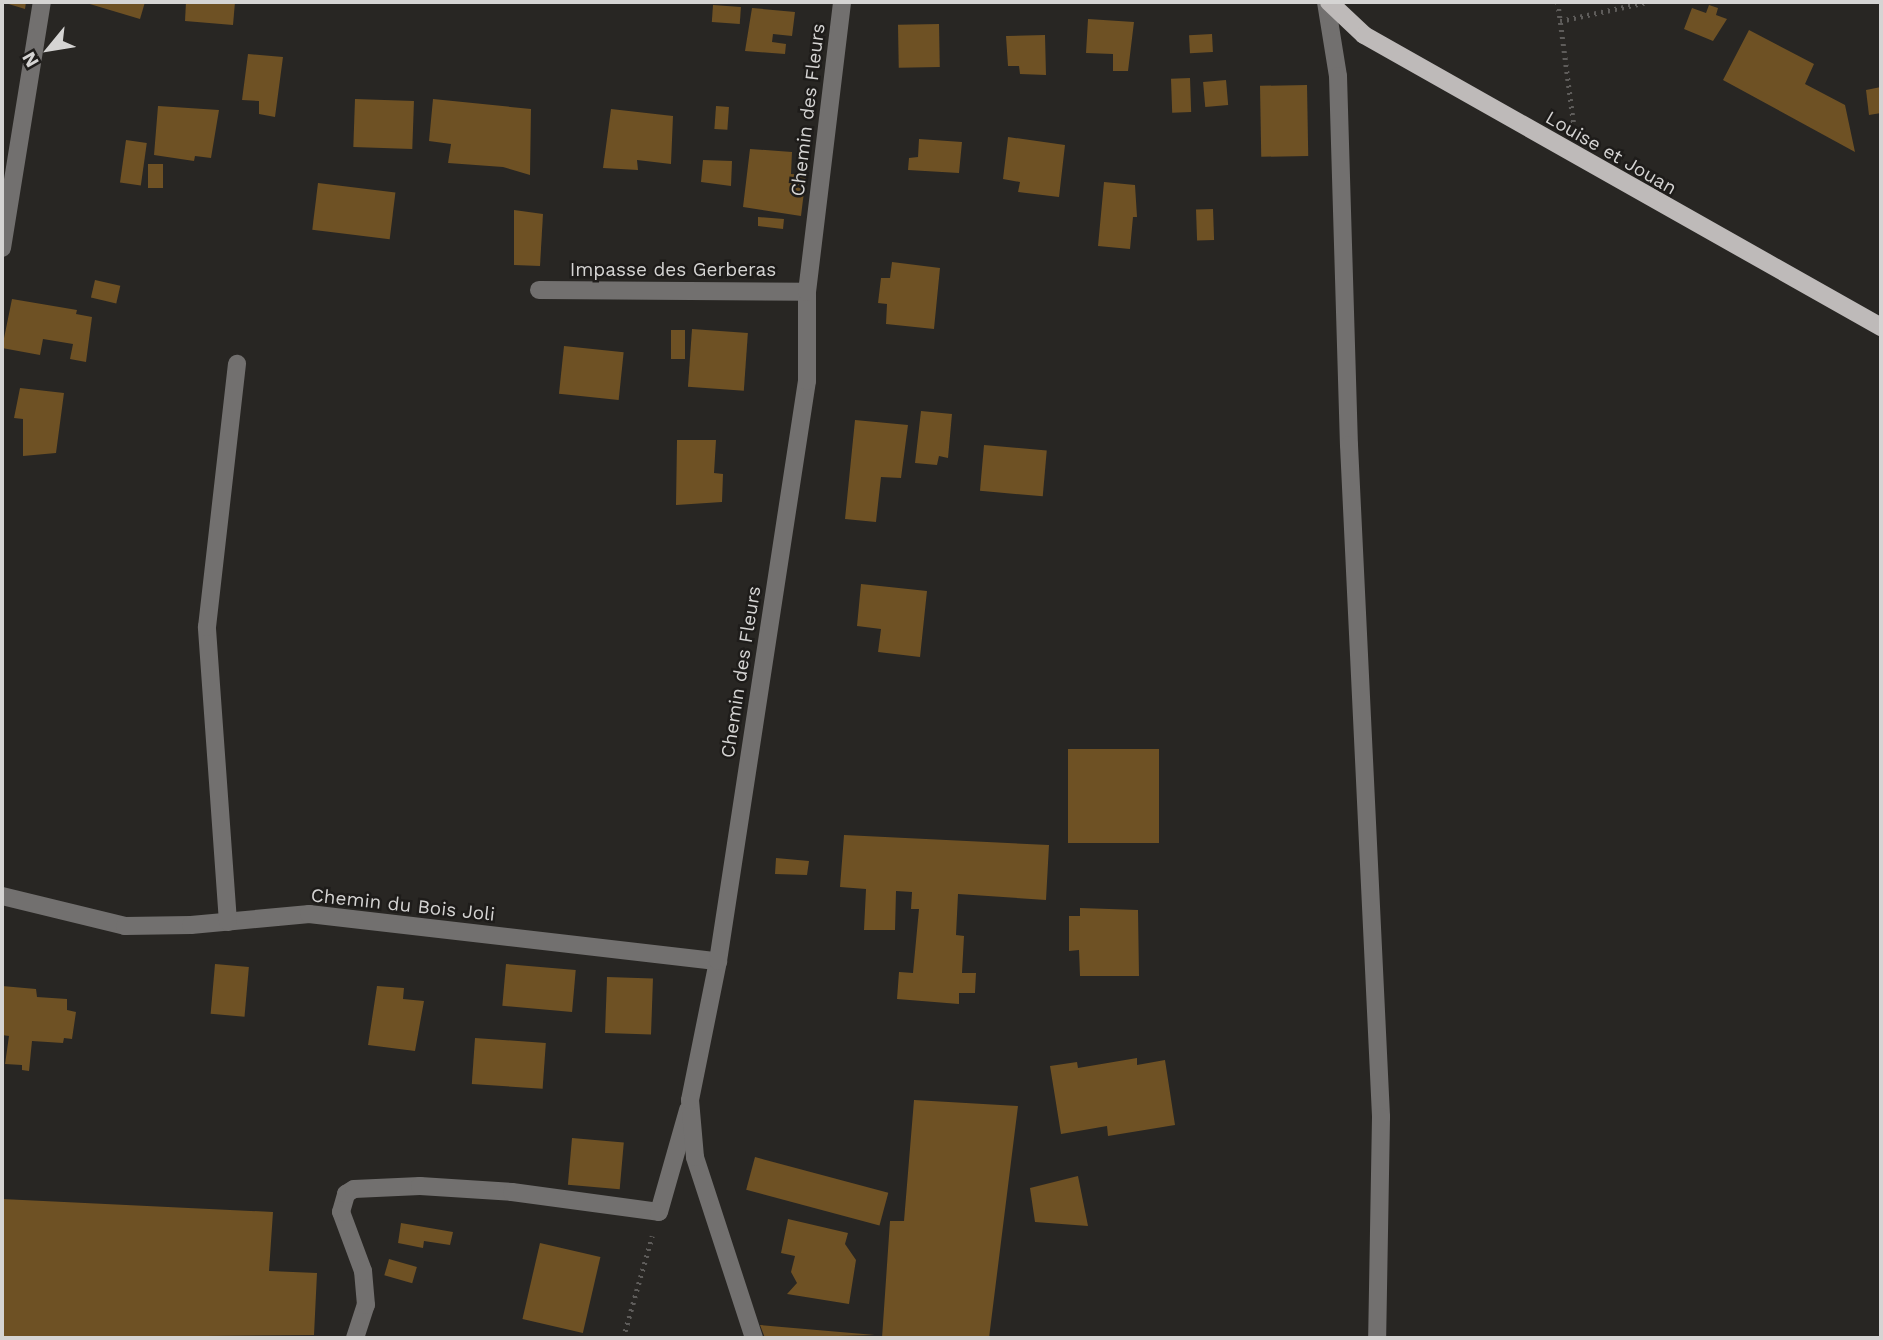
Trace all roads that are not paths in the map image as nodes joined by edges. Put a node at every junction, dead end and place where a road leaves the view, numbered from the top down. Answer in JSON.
{"nodes":[{"id":1,"x":42,"y":2,"type":"edge"},
{"id":2,"x":842,"y":2,"type":"edge"},
{"id":3,"x":1328,"y":2,"type":"edge"},
{"id":4,"x":2,"y":248,"type":"edge"},
{"id":5,"x":540,"y":290,"type":"dead end"},
{"id":6,"x":807,"y":292,"type":"junction"},
{"id":7,"x":1881,"y":327,"type":"edge"},
{"id":8,"x":237,"y":364,"type":"dead end"},
{"id":9,"x":2,"y":896,"type":"edge"},
{"id":10,"x":228,"y":922,"type":"junction"},
{"id":11,"x":718,"y":961,"type":"junction"},
{"id":12,"x":690,"y":1100,"type":"junction"},
{"id":13,"x":355,"y":1338,"type":"edge"},
{"id":14,"x":754,"y":1338,"type":"edge"},
{"id":15,"x":1377,"y":1338,"type":"edge"}],
"edges":[{"from":1,"to":4,"type":"street"},
{"from":2,"to":6,"type":"street","name":"Chemin des Fleurs"},
{"from":3,"to":7,"type":"main road","name":"Louise et Jouan"},
{"from":3,"to":15,"type":"street"},
{"from":5,"to":6,"type":"street","name":"Impasse des Gerberas"},
{"from":6,"to":11,"type":"street","name":"Chemin des Fleurs"},
{"from":8,"to":10,"type":"street"},
{"from":9,"to":10,"type":"street","name":"Chemin du Bois Joli"},
{"from":10,"to":11,"type":"street","name":"Chemin du Bois Joli"},
{"from":11,"to":12,"type":"street","name":"Chemin des Fleurs"},
{"from":12,"to":13,"type":"street"},
{"from":12,"to":14,"type":"street","name":"Chemin des Fleurs"}]}
